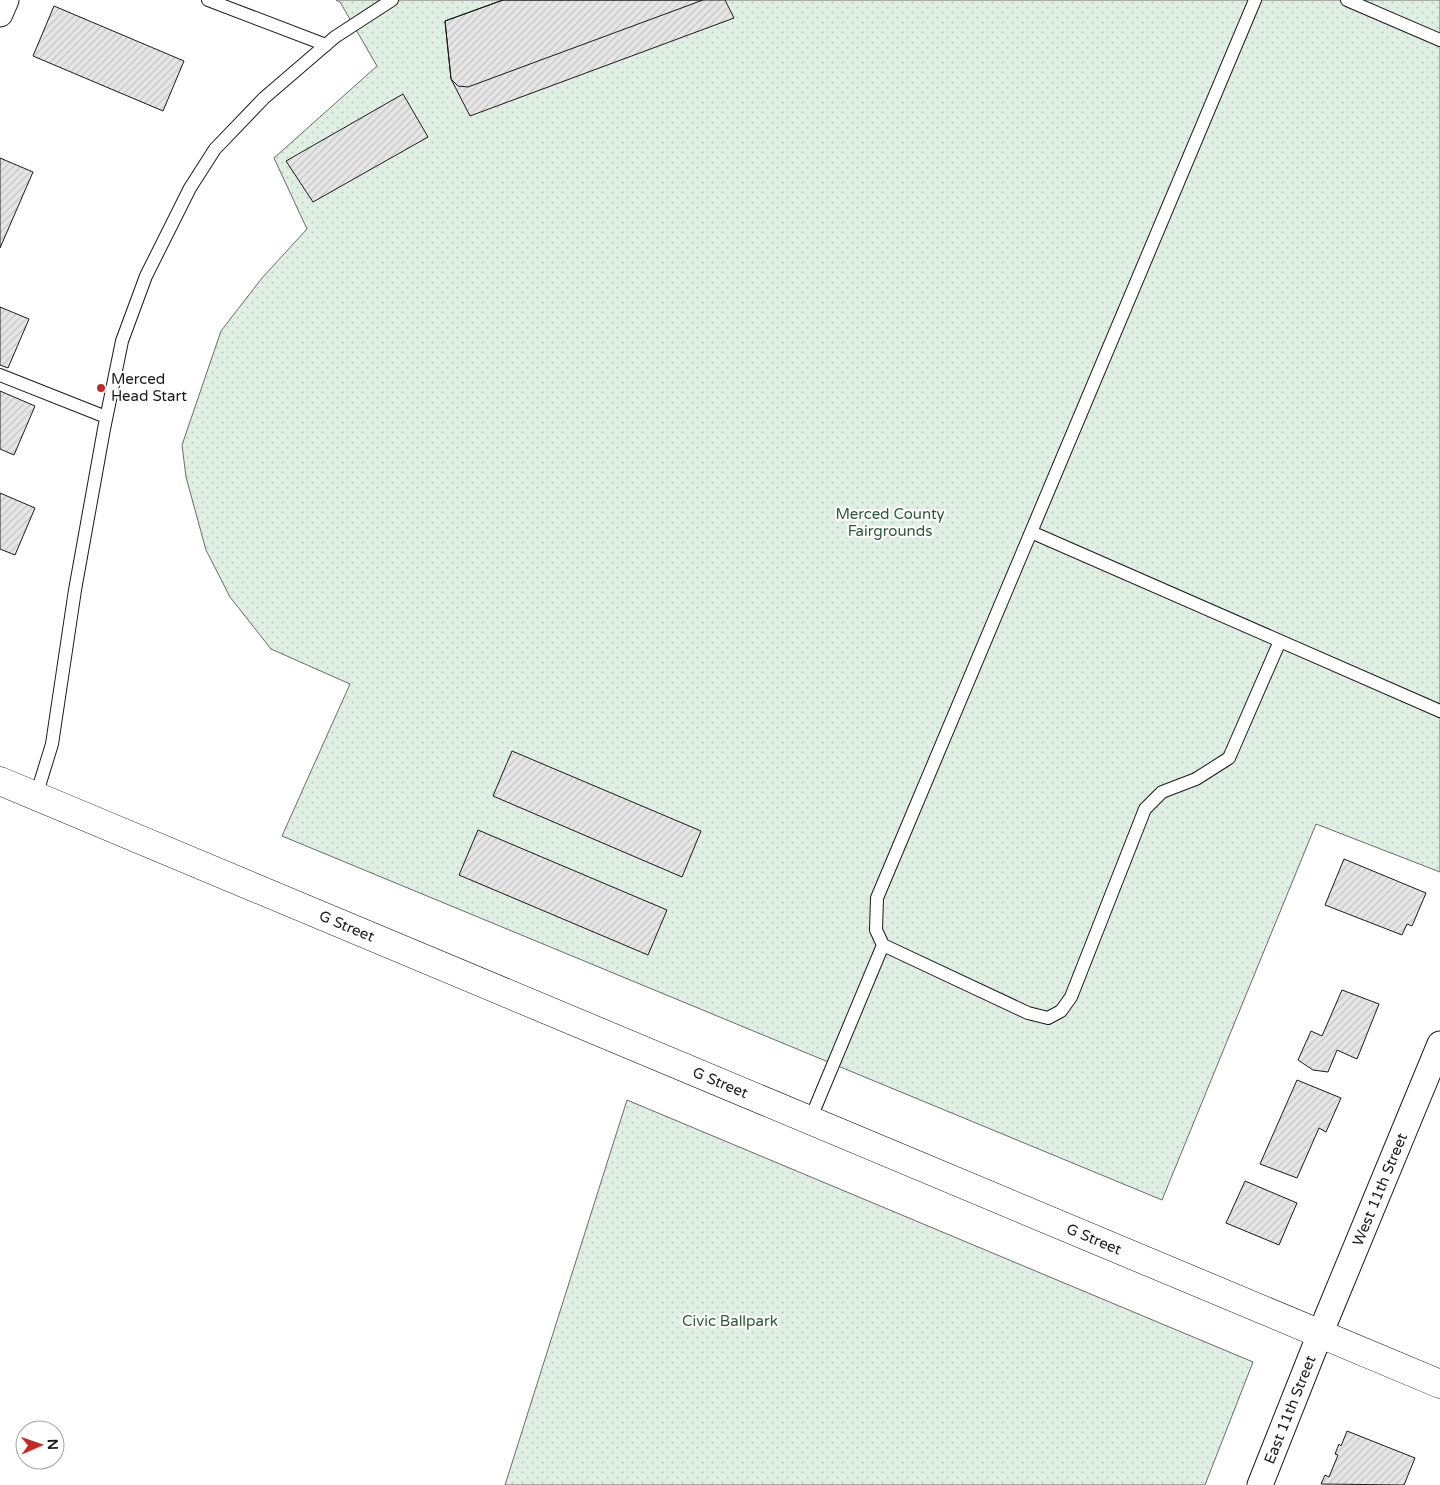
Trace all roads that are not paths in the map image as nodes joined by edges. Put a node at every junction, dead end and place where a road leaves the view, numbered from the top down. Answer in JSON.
{"nodes":[{"id":1,"x":6,"y":0,"type":"edge"},
{"id":2,"x":208,"y":0,"type":"edge"},
{"id":3,"x":392,"y":0,"type":"edge"},
{"id":4,"x":1255,"y":0,"type":"edge"},
{"id":5,"x":1347,"y":0,"type":"edge"},
{"id":6,"x":0,"y":14,"type":"edge"},
{"id":7,"x":1440,"y":40,"type":"edge"},
{"id":8,"x":326,"y":45,"type":"junction"},
{"id":9,"x":0,"y":375,"type":"edge"},
{"id":10,"x":106,"y":417,"type":"junction"},
{"id":11,"x":1031,"y":532,"type":"junction"},
{"id":12,"x":1280,"y":641,"type":"junction"},
{"id":13,"x":1440,"y":711,"type":"edge"},
{"id":14,"x":0,"y":781,"type":"edge"},
{"id":15,"x":36,"y":796,"type":"junction"},
{"id":16,"x":883,"y":945,"type":"junction"},
{"id":17,"x":1440,"y":1044,"type":"edge"},
{"id":18,"x":810,"y":1120,"type":"junction"},
{"id":19,"x":1320,"y":1334,"type":"junction"},
{"id":20,"x":1440,"y":1384,"type":"edge"},
{"id":21,"x":1260,"y":1485,"type":"edge"}],
"edges":[{"from":1,"to":6,"type":"street"},
{"from":2,"to":8,"type":"lane"},
{"from":3,"to":8,"type":"lane"},
{"from":4,"to":11,"type":"lane"},
{"from":5,"to":7,"type":"lane"},
{"from":8,"to":10,"type":"lane"},
{"from":9,"to":10,"type":"lane"},
{"from":10,"to":15,"type":"lane"},
{"from":11,"to":12,"type":"lane"},
{"from":11,"to":16,"type":"lane"},
{"from":12,"to":13,"type":"lane"},
{"from":12,"to":16,"type":"lane"},
{"from":14,"to":15,"type":"main road","name":"G Street"},
{"from":15,"to":18,"type":"main road","name":"G Street"},
{"from":16,"to":18,"type":"lane"},
{"from":17,"to":19,"type":"street","name":"West 11th Street"},
{"from":18,"to":19,"type":"main road","name":"G Street"},
{"from":19,"to":20,"type":"main road","name":"G Street"},
{"from":19,"to":21,"type":"street","name":"East 11th Street"}]}
